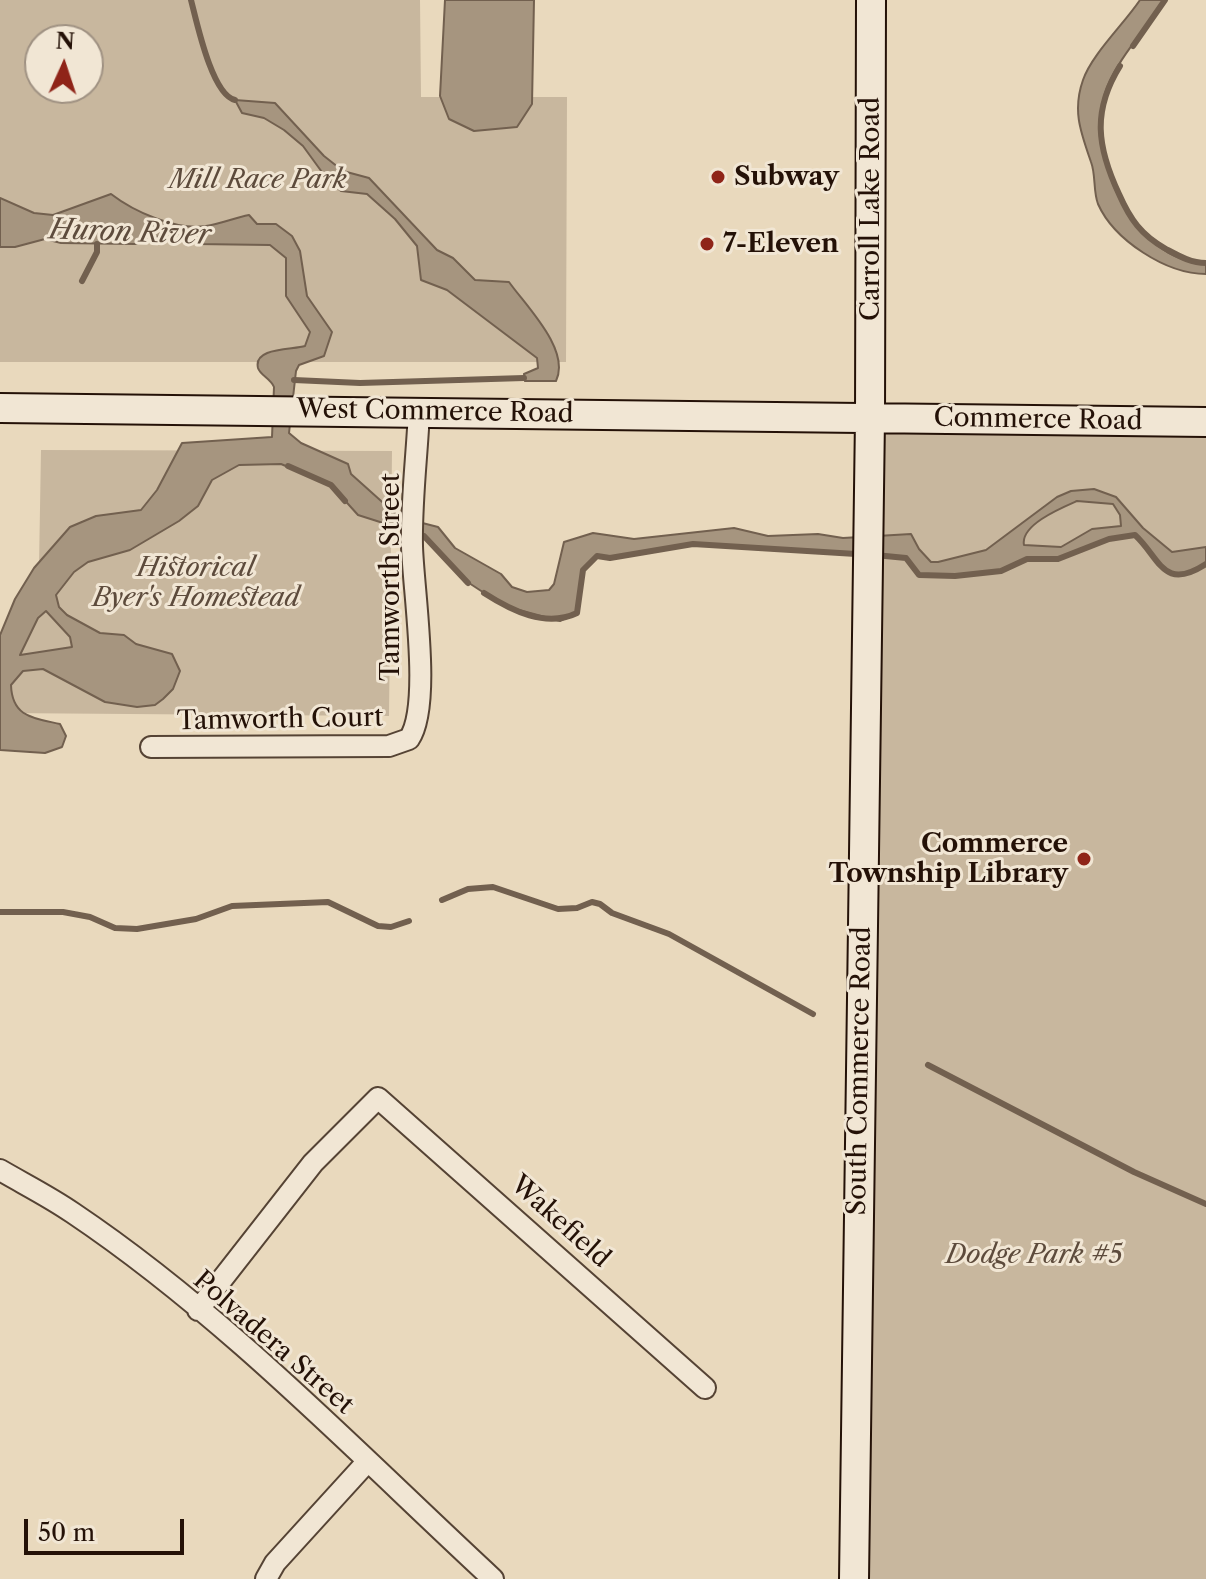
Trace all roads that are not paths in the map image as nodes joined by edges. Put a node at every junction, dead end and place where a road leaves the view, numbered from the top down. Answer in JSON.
{"nodes":[{"id":1,"x":871,"y":0,"type":"edge"},
{"id":2,"x":0,"y":408,"type":"edge"},
{"id":3,"x":419,"y":411,"type":"junction"},
{"id":4,"x":870,"y":418,"type":"junction"},
{"id":5,"x":1206,"y":422,"type":"edge"},
{"id":6,"x":409,"y":739,"type":"joint"},
{"id":7,"x":151,"y":747,"type":"dead end"},
{"id":8,"x":0,"y":1170,"type":"edge"},
{"id":9,"x":198,"y":1310,"type":"junction"},
{"id":10,"x":705,"y":1388,"type":"dead end"},
{"id":11,"x":367,"y":1462,"type":"junction"},
{"id":12,"x":266,"y":1579,"type":"edge"},
{"id":13,"x":493,"y":1579,"type":"edge"},
{"id":14,"x":854,"y":1579,"type":"edge"}],
"edges":[{"from":1,"to":4,"type":"street","name":"Carroll Lake Road"},
{"from":2,"to":3,"type":"street","name":"West Commerce Road"},
{"from":3,"to":4,"type":"street","name":"West Commerce Road"},
{"from":3,"to":6,"type":"street","name":"Tamworth Street"},
{"from":4,"to":5,"type":"street","name":"Commerce Road"},
{"from":4,"to":14,"type":"street","name":"South Commerce Road"},
{"from":6,"to":7,"type":"street","name":"Tamworth Court"},
{"from":8,"to":9,"type":"street","name":"Polvadera Street"},
{"from":9,"to":10,"type":"street","name":"Wakefield"},
{"from":9,"to":11,"type":"street","name":"Polvadera Street"},
{"from":11,"to":12,"type":"street"},
{"from":11,"to":13,"type":"street","name":"Polvadera Street"}]}
